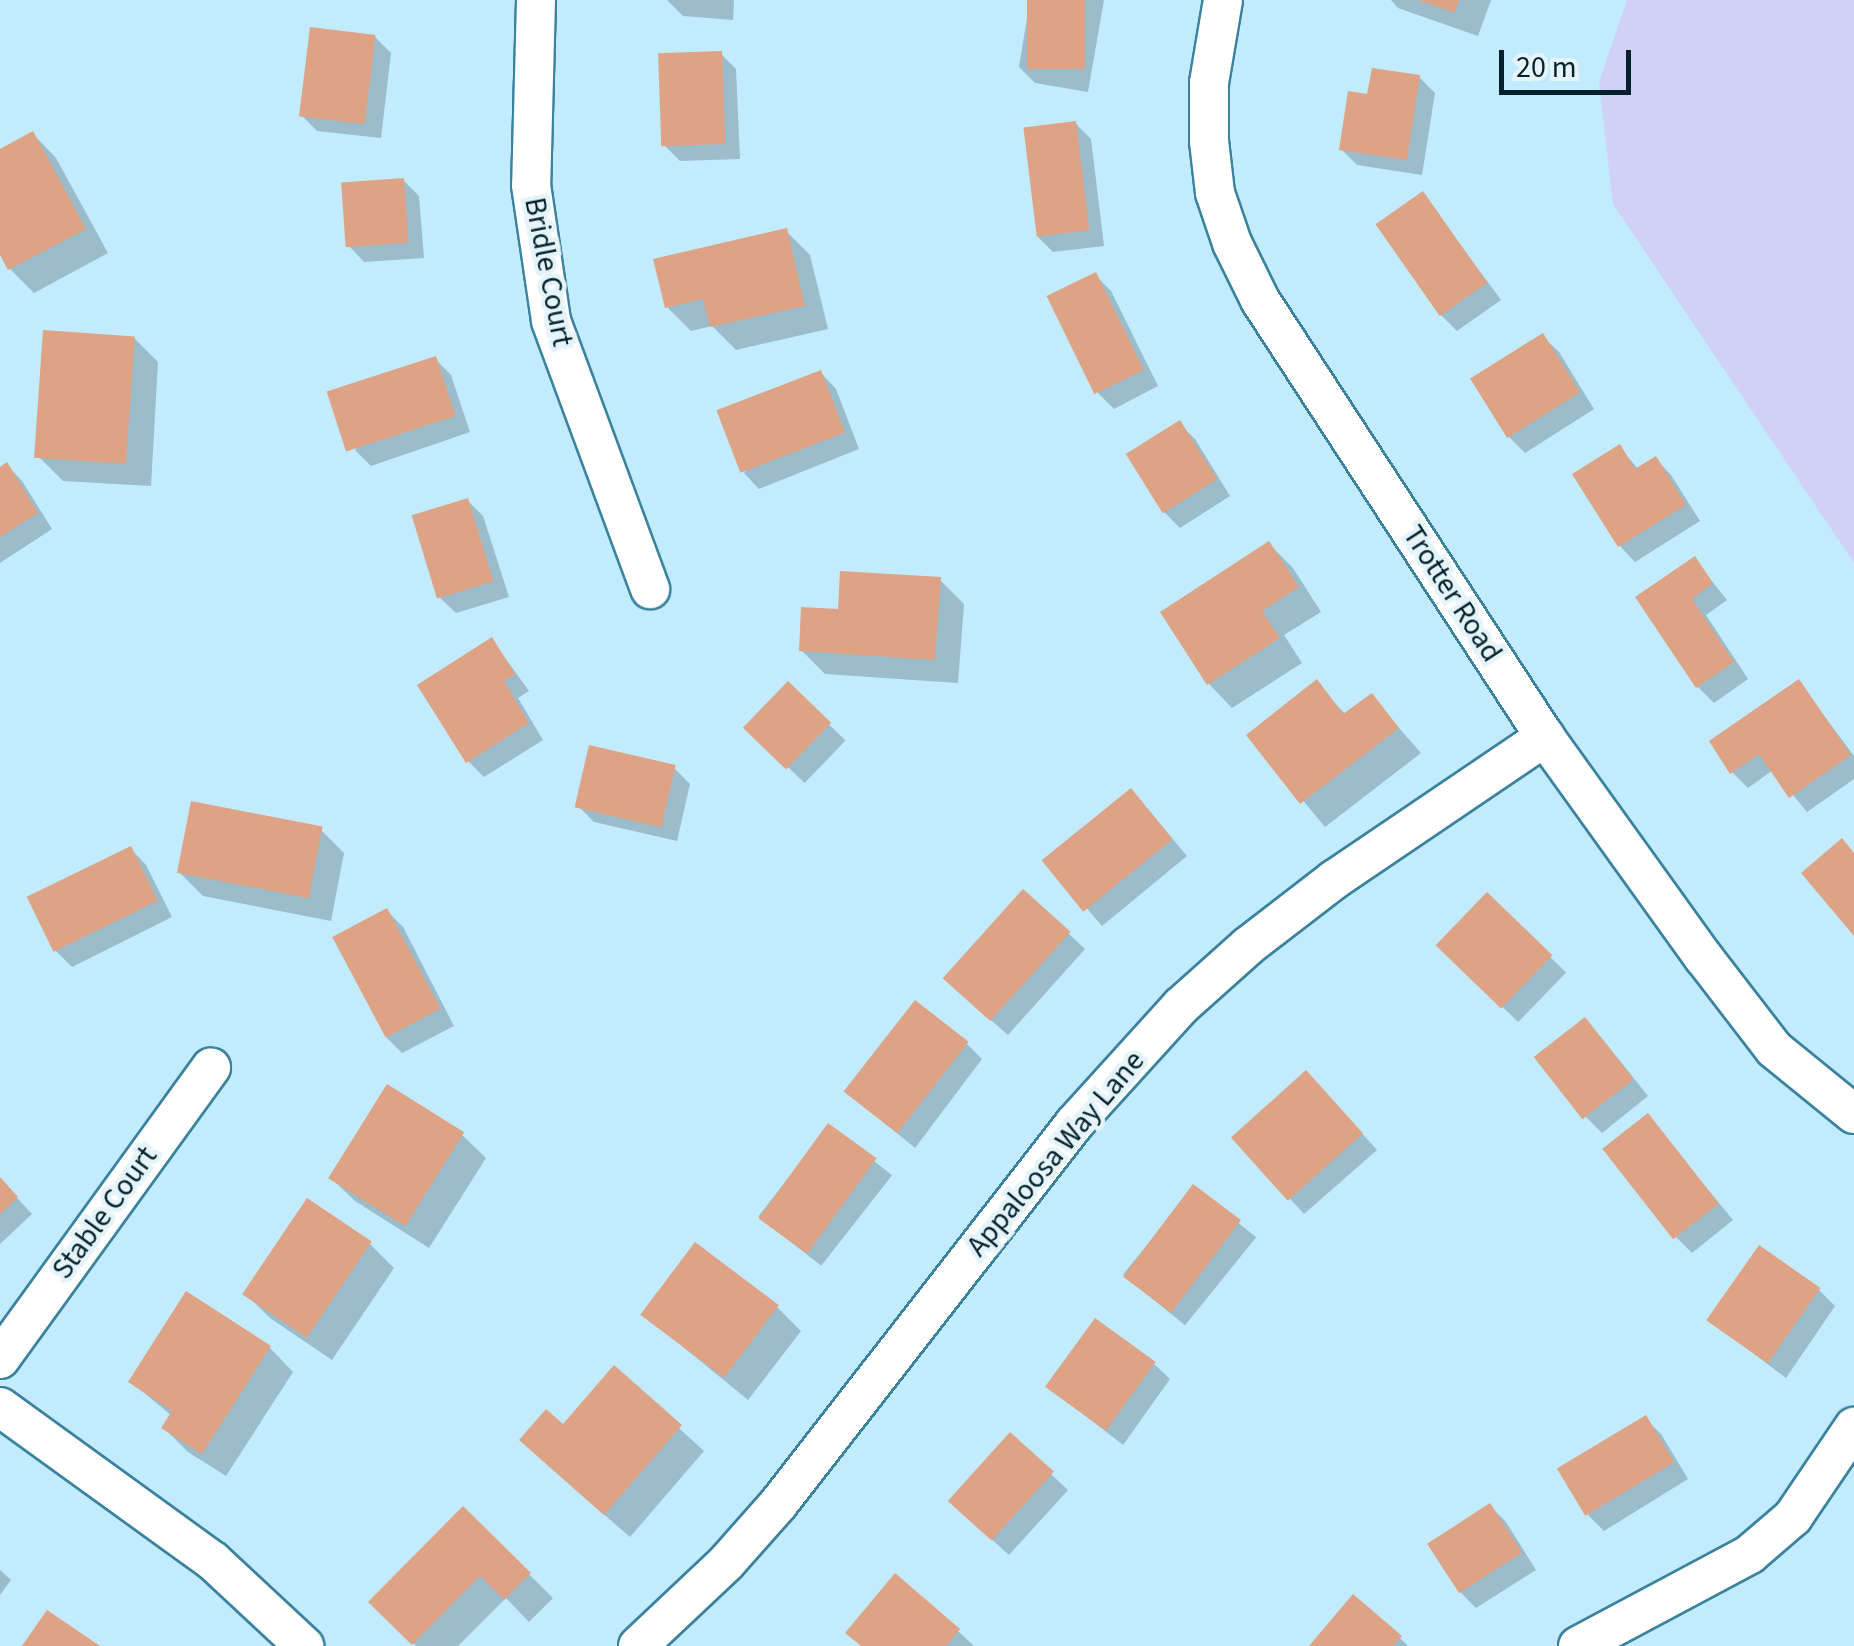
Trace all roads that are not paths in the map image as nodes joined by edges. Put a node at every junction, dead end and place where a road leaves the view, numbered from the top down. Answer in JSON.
{"nodes":[{"id":1,"x":536,"y":0,"type":"edge"},
{"id":2,"x":1222,"y":0,"type":"edge"},
{"id":3,"x":650,"y":589,"type":"dead end"},
{"id":4,"x":1545,"y":737,"type":"junction"},
{"id":5,"x":211,"y":1067,"type":"dead end"},
{"id":6,"x":1854,"y":1114,"type":"edge"},
{"id":7,"x":0,"y":1359,"type":"edge"},
{"id":8,"x":0,"y":1407,"type":"edge"},
{"id":9,"x":1854,"y":1427,"type":"edge"},
{"id":10,"x":304,"y":1646,"type":"edge"},
{"id":11,"x":638,"y":1646,"type":"edge"},
{"id":12,"x":1578,"y":1646,"type":"edge"}],
"edges":[{"from":1,"to":3,"type":"street","name":"Bridle Court"},
{"from":2,"to":4,"type":"street","name":"Trotter Road"},
{"from":4,"to":6,"type":"street","name":"Trotter Road"},
{"from":4,"to":11,"type":"street","name":"Appaloosa Way Lane"},
{"from":5,"to":7,"type":"street","name":"Stable Court"},
{"from":8,"to":10,"type":"street"},
{"from":9,"to":12,"type":"street"}]}
